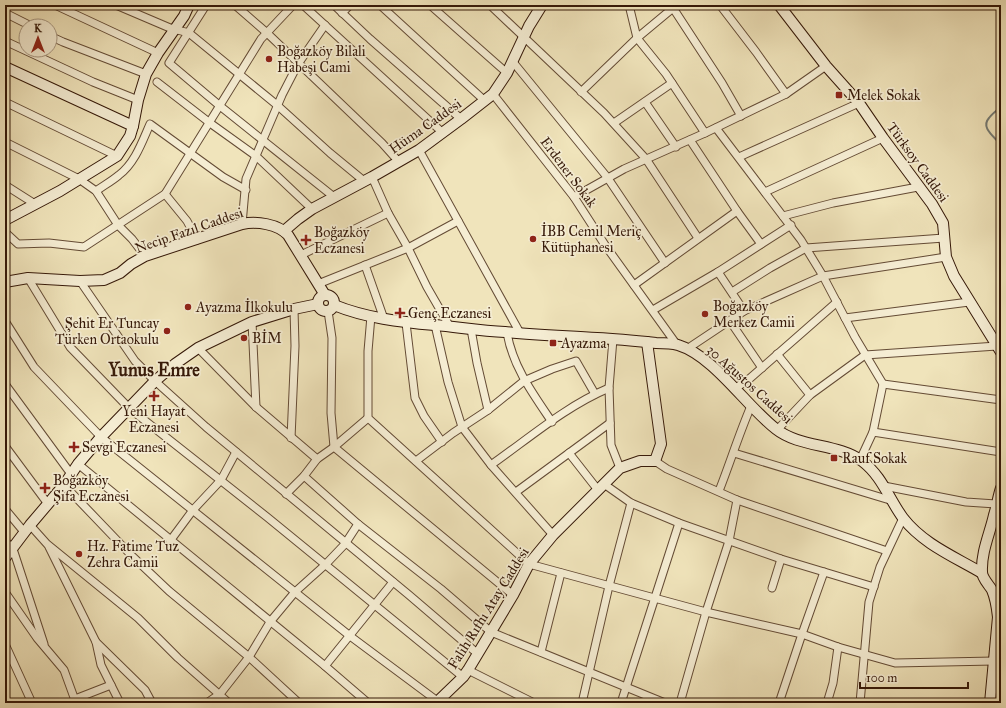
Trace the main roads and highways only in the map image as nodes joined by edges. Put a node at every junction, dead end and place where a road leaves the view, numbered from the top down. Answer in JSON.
{"nodes":[{"id":1,"x":189,"y":5,"type":"edge"},
{"id":2,"x":542,"y":5,"type":"edge"},
{"id":3,"x":779,"y":5,"type":"edge"},
{"id":4,"x":5,"y":67,"type":"edge"},
{"id":5,"x":133,"y":126,"type":"junction"},
{"id":6,"x":5,"y":220,"type":"edge"},
{"id":7,"x":284,"y":231,"type":"junction"},
{"id":8,"x":5,"y":282,"type":"edge"},
{"id":9,"x":325,"y":296,"type":"junction"},
{"id":10,"x":318,"y":304,"type":"junction"},
{"id":11,"x":331,"y":308,"type":"junction"},
{"id":12,"x":647,"y":342,"type":"junction"},
{"id":13,"x":999,"y":349,"type":"edge"},
{"id":14,"x":1001,"y":488,"type":"edge"},
{"id":15,"x":5,"y":558,"type":"edge"},
{"id":16,"x":982,"y":573,"type":"junction"},
{"id":17,"x":438,"y":703,"type":"edge"},
{"id":18,"x":990,"y":703,"type":"edge"}],
"edges":[{"from":1,"to":5,"type":"main road"},
{"from":2,"to":7,"type":"main road","name":"Hüma Caddesi"},
{"from":3,"to":13,"type":"main road","name":"Türksoy Caddesi"},
{"from":4,"to":5,"type":"main road"},
{"from":5,"to":6,"type":"main road"},
{"from":7,"to":8,"type":"main road","name":"Necip Fazıl Caddesi"},
{"from":7,"to":9,"type":"main road"},
{"from":9,"to":10,"type":"main road"},
{"from":9,"to":11,"type":"main road"},
{"from":10,"to":11,"type":"main road"},
{"from":10,"to":15,"type":"main road"},
{"from":11,"to":12,"type":"main road","name":"30 Ağustos Caddesi"},
{"from":12,"to":16,"type":"main road","name":"30 Ağustos Caddesi"},
{"from":12,"to":17,"type":"main road","name":"Falih Rıfhı Atay Caddesi"},
{"from":14,"to":16,"type":"main road"},
{"from":16,"to":18,"type":"main road"}]}
